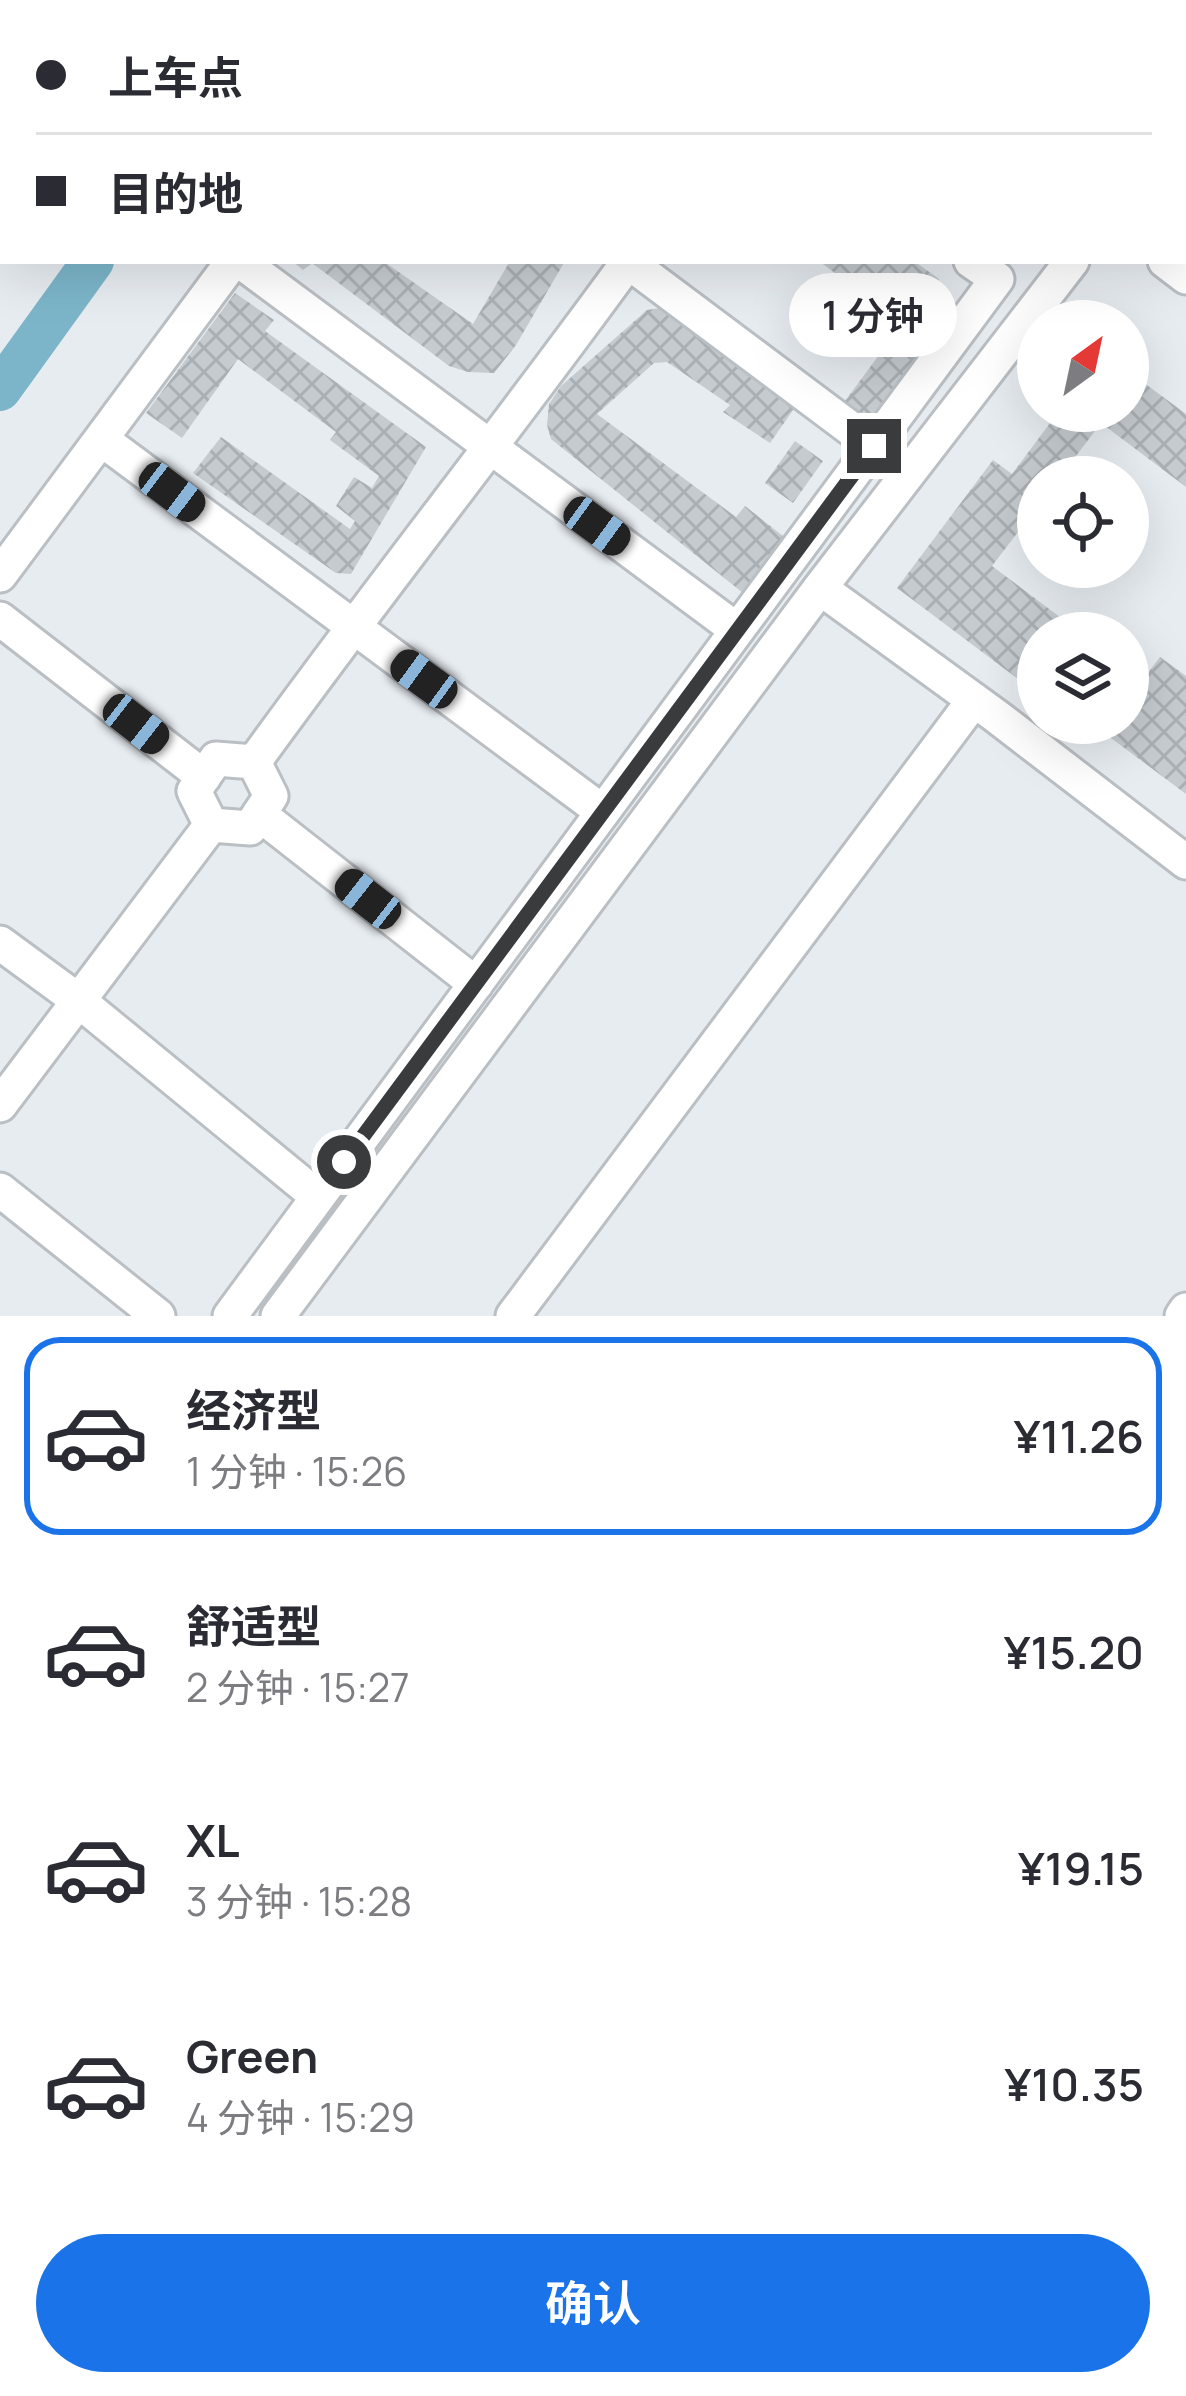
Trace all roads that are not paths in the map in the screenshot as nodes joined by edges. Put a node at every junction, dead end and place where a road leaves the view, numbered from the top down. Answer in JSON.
{"nodes":[{"id":1,"x":234,"y":264,"type":"edge"},
{"id":2,"x":240,"y":264,"type":"edge"},
{"id":3,"x":625,"y":264,"type":"edge"},
{"id":4,"x":631,"y":264,"type":"edge"},
{"id":5,"x":975,"y":264,"type":"edge"},
{"id":6,"x":1070,"y":264,"type":"edge"},
{"id":7,"x":101,"y":439,"type":"junction"},
{"id":8,"x":874,"y":446,"type":"junction"},
{"id":9,"x":492,"y":448,"type":"junction"},
{"id":10,"x":0,"y":575,"type":"edge"},
{"id":11,"x":820,"y":588,"type":"junction"},
{"id":12,"x":0,"y":619,"type":"edge"},
{"id":13,"x":352,"y":626,"type":"junction"},
{"id":14,"x":737,"y":630,"type":"junction"},
{"id":15,"x":974,"y":700,"type":"junction"},
{"id":16,"x":254,"y":762,"type":"junction"},
{"id":17,"x":204,"y":777,"type":"junction"},
{"id":18,"x":603,"y":812,"type":"junction"},
{"id":19,"x":259,"y":814,"type":"junction"},
{"id":20,"x":211,"y":825,"type":"junction"},
{"id":21,"x":1186,"y":862,"type":"edge"},
{"id":22,"x":0,"y":943,"type":"edge"},
{"id":23,"x":476,"y":984,"type":"junction"},
{"id":24,"x":79,"y":1001,"type":"junction"},
{"id":25,"x":0,"y":1106,"type":"edge"},
{"id":26,"x":0,"y":1190,"type":"edge"},
{"id":27,"x":318,"y":1197,"type":"junction"},
{"id":28,"x":158,"y":1316,"type":"edge"},
{"id":29,"x":230,"y":1316,"type":"edge"},
{"id":30,"x":278,"y":1316,"type":"edge"},
{"id":31,"x":513,"y":1316,"type":"edge"}],
"edges":[{"from":1,"to":7,"type":"street"},
{"from":2,"to":9,"type":"street"},
{"from":3,"to":9,"type":"street"},
{"from":4,"to":8,"type":"street"},
{"from":5,"to":8,"type":"street"},
{"from":6,"to":11,"type":"street"},
{"from":7,"to":10,"type":"street"},
{"from":7,"to":13,"type":"street"},
{"from":8,"to":14,"type":"street"},
{"from":9,"to":13,"type":"street"},
{"from":9,"to":14,"type":"street"},
{"from":11,"to":15,"type":"street"},
{"from":11,"to":30,"type":"street"},
{"from":12,"to":17,"type":"street"},
{"from":13,"to":16,"type":"street"},
{"from":13,"to":18,"type":"street"},
{"from":14,"to":18,"type":"street"},
{"from":15,"to":21,"type":"street"},
{"from":15,"to":31,"type":"street"},
{"from":16,"to":17,"type":"street"},
{"from":16,"to":19,"type":"street"},
{"from":17,"to":20,"type":"street"},
{"from":18,"to":23,"type":"street"},
{"from":19,"to":20,"type":"street"},
{"from":19,"to":23,"type":"street"},
{"from":20,"to":24,"type":"street"},
{"from":22,"to":24,"type":"street"},
{"from":23,"to":27,"type":"street"},
{"from":24,"to":25,"type":"street"},
{"from":24,"to":27,"type":"street"},
{"from":26,"to":28,"type":"street"},
{"from":27,"to":29,"type":"street"}]}
